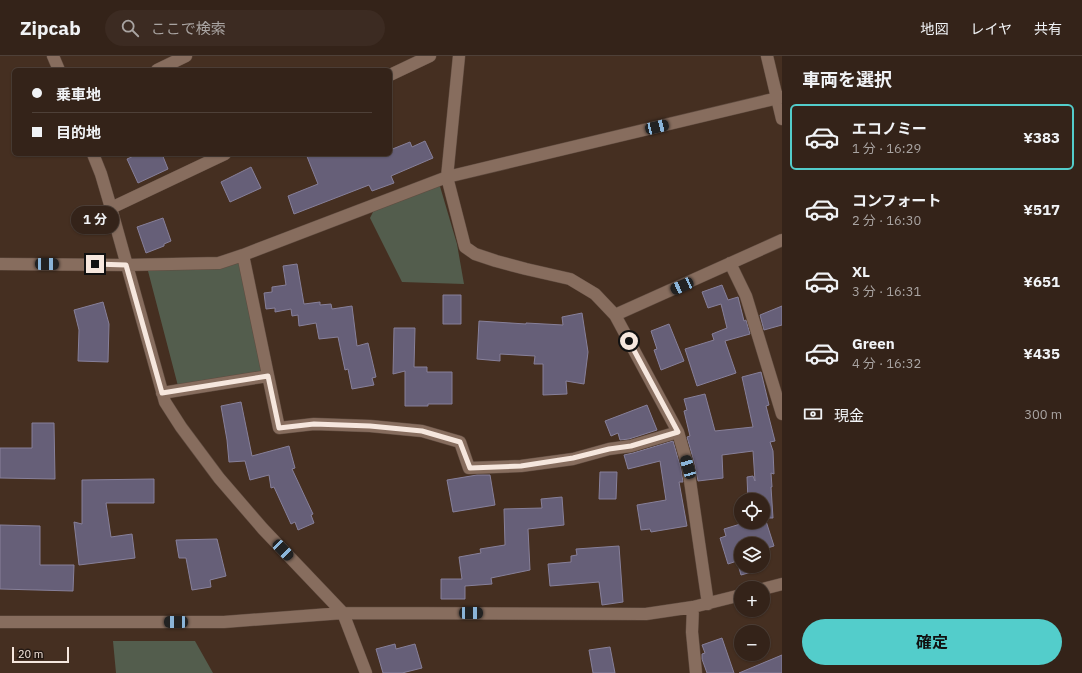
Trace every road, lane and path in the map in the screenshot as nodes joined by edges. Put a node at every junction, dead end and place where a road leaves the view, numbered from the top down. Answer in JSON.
{"nodes":[{"id":1,"x":53,"y":56,"type":"edge"},
{"id":2,"x":186,"y":56,"type":"edge"},
{"id":3,"x":430,"y":56,"type":"edge"},
{"id":4,"x":459,"y":56,"type":"edge"},
{"id":5,"x":766,"y":56,"type":"edge"},
{"id":6,"x":58,"y":68,"type":"edge"},
{"id":7,"x":161,"y":68,"type":"edge"},
{"id":8,"x":392,"y":74,"type":"edge"},
{"id":9,"x":780,"y":98,"type":"edge"},
{"id":10,"x":782,"y":119,"type":"edge"},
{"id":11,"x":94,"y":156,"type":"edge"},
{"id":12,"x":221,"y":156,"type":"edge"},
{"id":13,"x":447,"y":177,"type":"junction"},
{"id":14,"x":111,"y":208,"type":"junction"},
{"id":15,"x":782,"y":240,"type":"edge"},
{"id":16,"x":243,"y":255,"type":"junction"},
{"id":17,"x":730,"y":263,"type":"junction"},
{"id":18,"x":0,"y":264,"type":"edge"},
{"id":19,"x":126,"y":265,"type":"junction"},
{"id":20,"x":615,"y":315,"type":"junction"},
{"id":21,"x":268,"y":376,"type":"junction"},
{"id":22,"x":162,"y":393,"type":"junction"},
{"id":23,"x":782,"y":414,"type":"edge"},
{"id":24,"x":678,"y":432,"type":"junction"},
{"id":25,"x":782,"y":584,"type":"edge"},
{"id":26,"x":770,"y":587,"type":"edge"},
{"id":27,"x":734,"y":597,"type":"edge"},
{"id":28,"x":708,"y":604,"type":"junction"},
{"id":29,"x":693,"y":607,"type":"junction"},
{"id":30,"x":343,"y":613,"type":"junction"},
{"id":31,"x":0,"y":622,"type":"edge"},
{"id":32,"x":366,"y":673,"type":"edge"},
{"id":33,"x":696,"y":673,"type":"edge"}],
"edges":[{"from":1,"to":6,"type":"street"},
{"from":2,"to":7,"type":"street"},
{"from":3,"to":8,"type":"street"},
{"from":4,"to":13,"type":"street"},
{"from":5,"to":9,"type":"street"},
{"from":9,"to":10,"type":"street"},
{"from":9,"to":13,"type":"street"},
{"from":11,"to":14,"type":"street"},
{"from":12,"to":14,"type":"street"},
{"from":13,"to":16,"type":"street"},
{"from":13,"to":20,"type":"street"},
{"from":14,"to":19,"type":"street"},
{"from":15,"to":17,"type":"street"},
{"from":16,"to":19,"type":"street"},
{"from":16,"to":21,"type":"street"},
{"from":17,"to":20,"type":"street"},
{"from":17,"to":23,"type":"street"},
{"from":18,"to":19,"type":"street"},
{"from":19,"to":22,"type":"street"},
{"from":20,"to":24,"type":"street"},
{"from":21,"to":22,"type":"street"},
{"from":21,"to":24,"type":"street"},
{"from":22,"to":30,"type":"street"},
{"from":24,"to":28,"type":"street"},
{"from":25,"to":26,"type":"street"},
{"from":27,"to":28,"type":"street"},
{"from":28,"to":29,"type":"street"},
{"from":29,"to":30,"type":"street"},
{"from":29,"to":33,"type":"street"},
{"from":30,"to":31,"type":"street"},
{"from":30,"to":32,"type":"street"}]}
